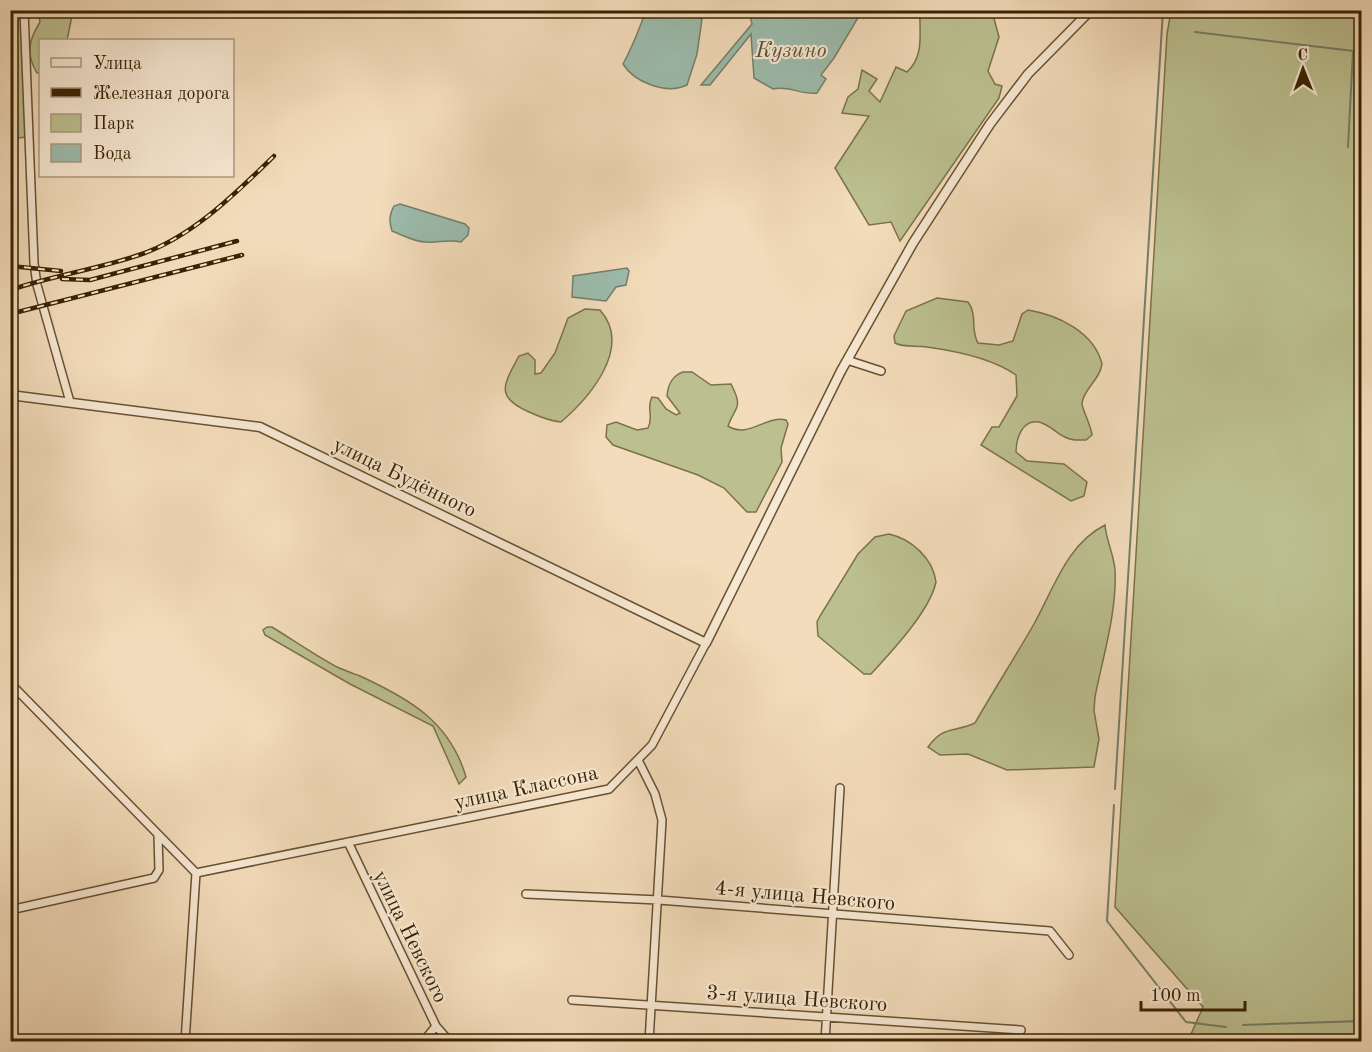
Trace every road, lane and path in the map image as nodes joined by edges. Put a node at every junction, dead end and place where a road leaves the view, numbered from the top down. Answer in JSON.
{"nodes":[{"id":1,"x":24,"y":10,"type":"edge"},
{"id":2,"x":1090,"y":10,"type":"edge"},
{"id":3,"x":847,"y":360,"type":"junction"},
{"id":4,"x":881,"y":371,"type":"dead end"},
{"id":5,"x":10,"y":395,"type":"edge"},
{"id":6,"x":70,"y":402,"type":"junction"},
{"id":7,"x":706,"y":643,"type":"junction"},
{"id":8,"x":10,"y":683,"type":"edge"},
{"id":9,"x":638,"y":760,"type":"junction"},
{"id":10,"x":840,"y":788,"type":"dead end"},
{"id":11,"x":158,"y":836,"type":"junction"},
{"id":12,"x":348,"y":842,"type":"junction"},
{"id":13,"x":196,"y":873,"type":"junction"},
{"id":14,"x":526,"y":894,"type":"dead end"},
{"id":15,"x":659,"y":900,"type":"junction"},
{"id":16,"x":10,"y":910,"type":"edge"},
{"id":17,"x":834,"y":914,"type":"junction"},
{"id":18,"x":1069,"y":955,"type":"dead end"},
{"id":19,"x":572,"y":1000,"type":"dead end"},
{"id":20,"x":650,"y":1005,"type":"junction"},
{"id":21,"x":828,"y":1016,"type":"junction"},
{"id":22,"x":436,"y":1026,"type":"junction"},
{"id":23,"x":1021,"y":1030,"type":"dead end"},
{"id":24,"x":185,"y":1041,"type":"edge"},
{"id":25,"x":423,"y":1041,"type":"edge"},
{"id":26,"x":450,"y":1041,"type":"edge"},
{"id":27,"x":649,"y":1041,"type":"edge"},
{"id":28,"x":825,"y":1041,"type":"edge"}],
"edges":[{"from":1,"to":6,"type":"street"},
{"from":2,"to":3,"type":"street","name":"улица Классона"},
{"from":3,"to":4,"type":"street"},
{"from":3,"to":7,"type":"street","name":"улица Классона"},
{"from":5,"to":6,"type":"street","name":"улица Будённого"},
{"from":6,"to":7,"type":"street","name":"улица Будённого"},
{"from":7,"to":9,"type":"street","name":"улица Классона"},
{"from":8,"to":11,"type":"street"},
{"from":9,"to":12,"type":"street","name":"улица Классона"},
{"from":9,"to":15,"type":"street"},
{"from":10,"to":17,"type":"street"},
{"from":11,"to":13,"type":"street"},
{"from":11,"to":16,"type":"street"},
{"from":12,"to":13,"type":"street","name":"улица Классона"},
{"from":12,"to":22,"type":"street","name":"улица Невского"},
{"from":13,"to":24,"type":"street"},
{"from":14,"to":15,"type":"street","name":"4-я улица Невского"},
{"from":15,"to":17,"type":"street","name":"4-я улица Невского"},
{"from":15,"to":20,"type":"street"},
{"from":17,"to":18,"type":"street","name":"4-я улица Невского"},
{"from":17,"to":21,"type":"street"},
{"from":19,"to":20,"type":"street","name":"3-я улица Невского"},
{"from":20,"to":21,"type":"street","name":"3-я улица Невского"},
{"from":20,"to":27,"type":"street"},
{"from":21,"to":23,"type":"street","name":"3-я улица Невского"},
{"from":21,"to":28,"type":"street"},
{"from":22,"to":25,"type":"street"},
{"from":22,"to":26,"type":"street","name":"улица Невского"}]}
